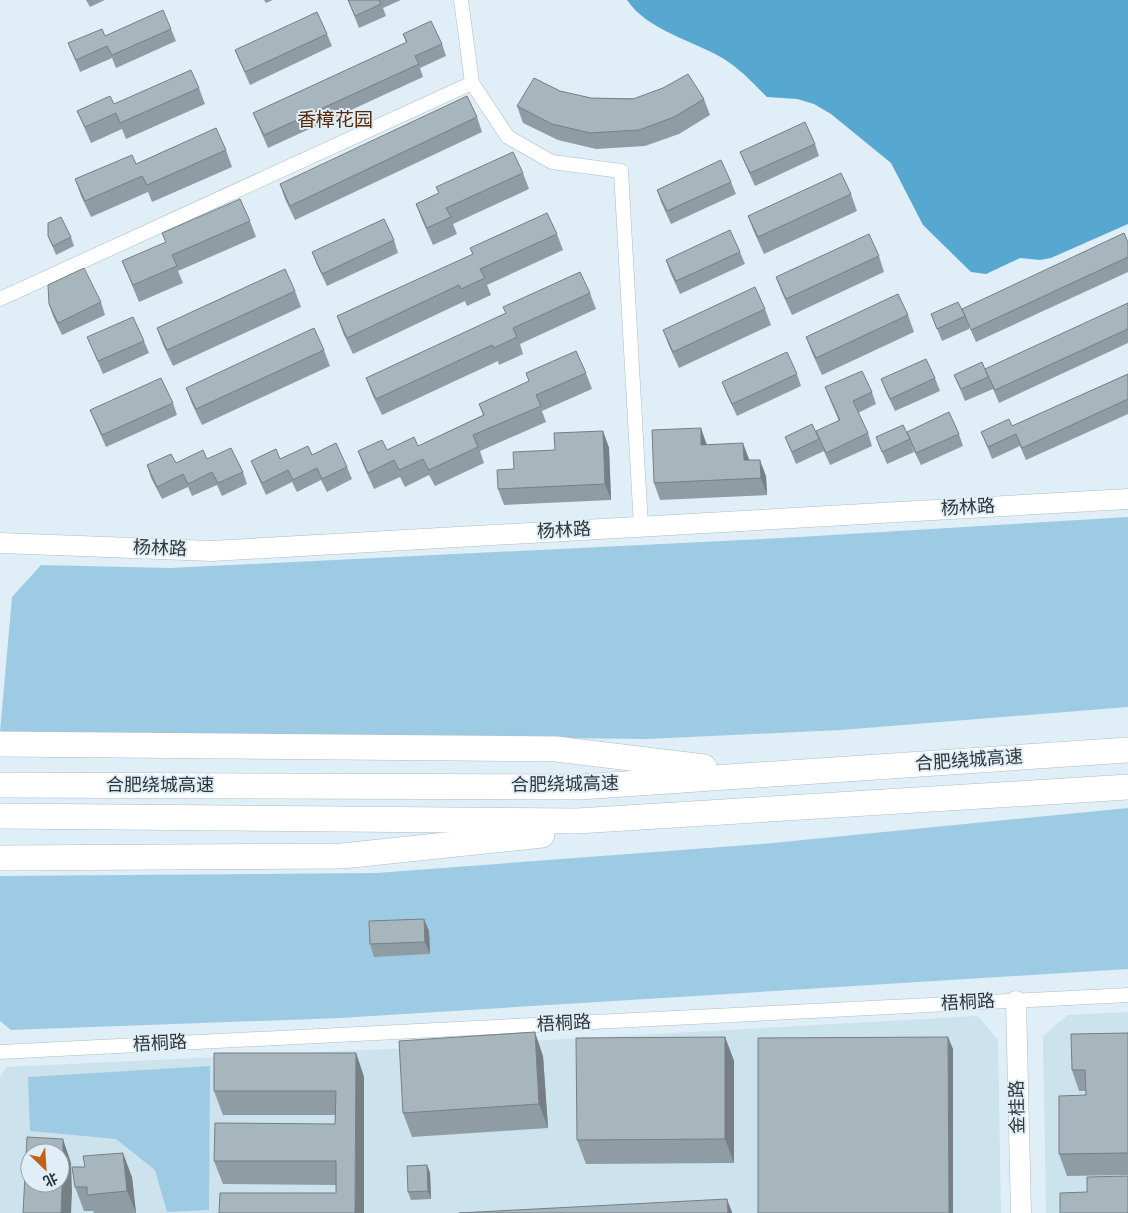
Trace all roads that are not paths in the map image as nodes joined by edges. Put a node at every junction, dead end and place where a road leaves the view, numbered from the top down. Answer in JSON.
{"nodes":[{"id":1,"x":461,"y":0,"type":"edge"},
{"id":2,"x":472,"y":83,"type":"junction"},
{"id":3,"x":0,"y":299,"type":"edge"},
{"id":4,"x":1128,"y":499,"type":"edge"},
{"id":5,"x":641,"y":527,"type":"junction"},
{"id":6,"x":0,"y":543,"type":"edge"},
{"id":7,"x":0,"y":744,"type":"edge"},
{"id":8,"x":1128,"y":750,"type":"edge"},
{"id":9,"x":763,"y":774,"type":"junction"},
{"id":10,"x":0,"y":784,"type":"edge"},
{"id":11,"x":1128,"y":787,"type":"edge"},
{"id":12,"x":761,"y":810,"type":"junction"},
{"id":13,"x":0,"y":816,"type":"edge"},
{"id":14,"x":12,"y":858,"type":"edge"},
{"id":15,"x":1128,"y":995,"type":"edge"},
{"id":16,"x":1016,"y":1001,"type":"junction"},
{"id":17,"x":0,"y":1052,"type":"edge"},
{"id":18,"x":1021,"y":1213,"type":"edge"}],
"edges":[{"from":1,"to":2,"type":"street"},
{"from":2,"to":3,"type":"street"},
{"from":2,"to":5,"type":"street"},
{"from":4,"to":5,"type":"street","name":"杨林路"},
{"from":5,"to":6,"type":"street","name":"杨林路"},
{"from":7,"to":9,"type":"highway"},
{"from":8,"to":9,"type":"highway","name":"合肥绕城高速"},
{"from":9,"to":10,"type":"highway","name":"合肥绕城高速"},
{"from":11,"to":12,"type":"highway","name":"合肥绕城高速"},
{"from":12,"to":13,"type":"highway","name":"合肥绕城高速"},
{"from":12,"to":14,"type":"highway"},
{"from":15,"to":16,"type":"street","name":"梧桐路"},
{"from":16,"to":17,"type":"street","name":"梧桐路"},
{"from":16,"to":18,"type":"street","name":"金桂路"}]}
